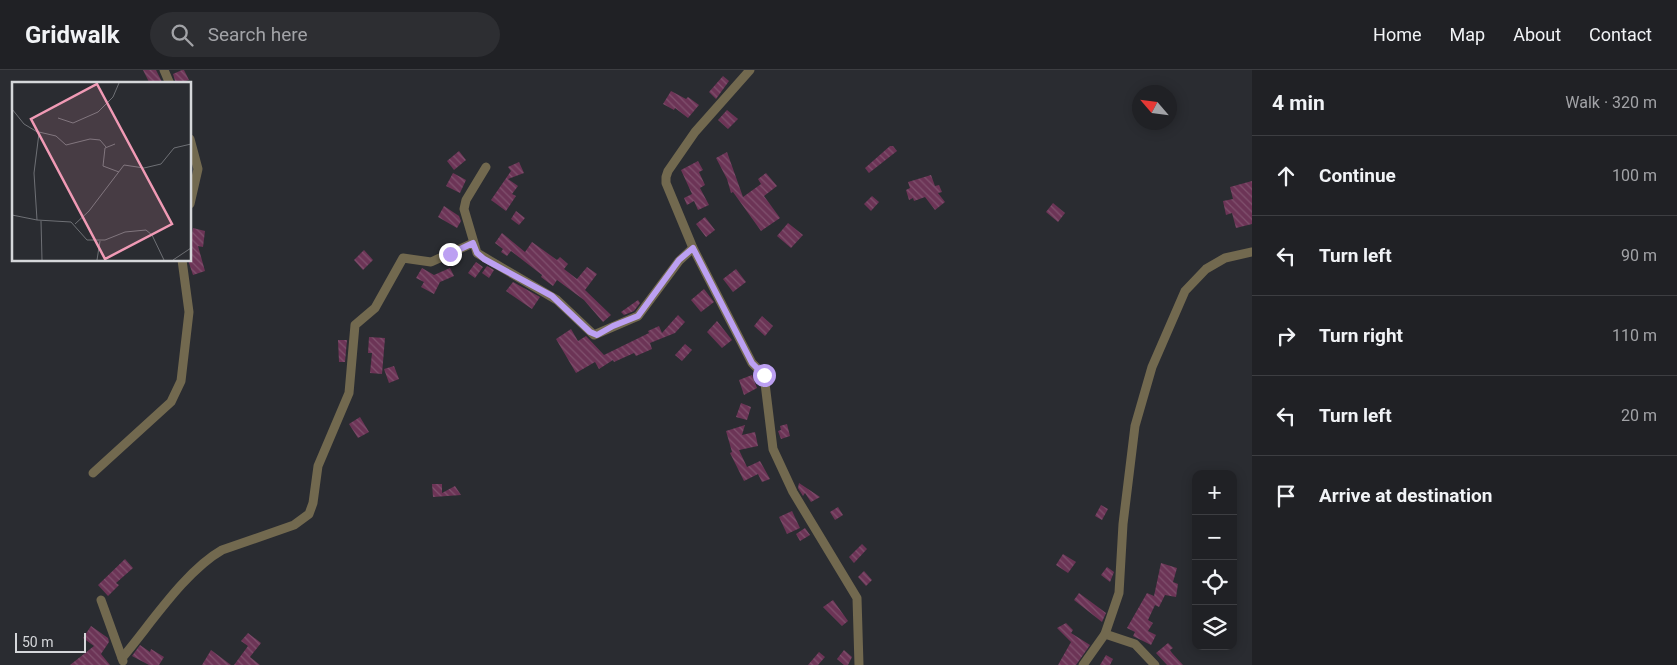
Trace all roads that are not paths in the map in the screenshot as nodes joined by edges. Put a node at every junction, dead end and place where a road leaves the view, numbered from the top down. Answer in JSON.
{"nodes":[{"id":1,"x":164,"y":70,"type":"edge"},
{"id":2,"x":750,"y":70,"type":"edge"},
{"id":3,"x":169,"y":82,"type":"edge"},
{"id":4,"x":191,"y":143,"type":"edge"},
{"id":5,"x":486,"y":167,"type":"dead end"},
{"id":6,"x":191,"y":200,"type":"edge"},
{"id":7,"x":473,"y":243,"type":"junction"},
{"id":8,"x":693,"y":248,"type":"junction"},
{"id":9,"x":1252,"y":252,"type":"edge"},
{"id":10,"x":182,"y":261,"type":"edge"},
{"id":11,"x":93,"y":473,"type":"dead end"},
{"id":12,"x":101,"y":600,"type":"dead end"},
{"id":13,"x":1105,"y":634,"type":"junction"},
{"id":14,"x":124,"y":663,"type":"edge"},
{"id":15,"x":859,"y":665,"type":"edge"},
{"id":16,"x":1083,"y":665,"type":"edge"},
{"id":17,"x":1155,"y":665,"type":"edge"}],
"edges":[{"from":1,"to":3,"type":"street"},
{"from":2,"to":8,"type":"street"},
{"from":4,"to":6,"type":"street"},
{"from":5,"to":7,"type":"street"},
{"from":7,"to":8,"type":"street"},
{"from":7,"to":14,"type":"street"},
{"from":8,"to":15,"type":"street"},
{"from":9,"to":13,"type":"street"},
{"from":10,"to":11,"type":"street"},
{"from":12,"to":14,"type":"street"},
{"from":13,"to":16,"type":"street"},
{"from":13,"to":17,"type":"street"}]}
